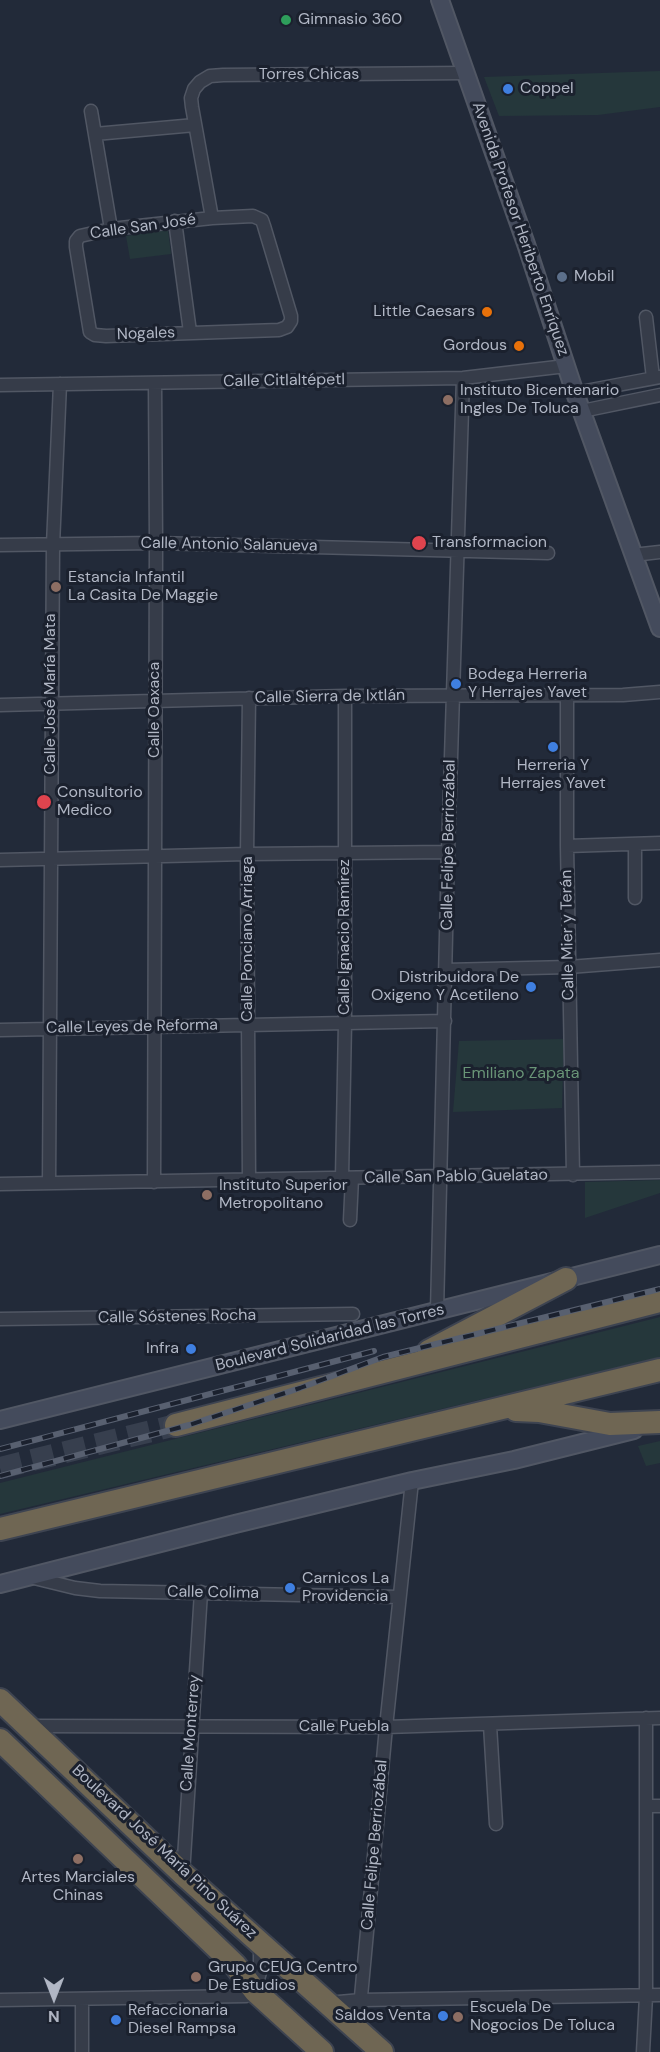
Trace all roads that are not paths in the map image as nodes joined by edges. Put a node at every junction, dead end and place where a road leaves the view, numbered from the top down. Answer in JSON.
{"nodes":[{"id":1,"x":440,"y":0,"type":"edge"},
{"id":2,"x":466,"y":73,"type":"junction"},
{"id":3,"x":91,"y":111,"type":"dead end"},
{"id":4,"x":195,"y":125,"type":"junction"},
{"id":5,"x":95,"y":134,"type":"junction"},
{"id":6,"x":212,"y":218,"type":"junction"},
{"id":7,"x":175,"y":221,"type":"junction"},
{"id":8,"x":111,"y":229,"type":"junction"},
{"id":9,"x":76,"y":241,"type":"joint"},
{"id":10,"x":646,"y":317,"type":"dead end"},
{"id":11,"x":291,"y":321,"type":"joint"},
{"id":12,"x":190,"y":332,"type":"junction"},
{"id":13,"x":566,"y":366,"type":"junction"},
{"id":14,"x":656,"y":377,"type":"edge"},
{"id":15,"x":463,"y":378,"type":"junction"},
{"id":16,"x":155,"y":382,"type":"junction"},
{"id":17,"x":60,"y":384,"type":"junction"},
{"id":18,"x":0,"y":385,"type":"edge"},
{"id":19,"x":575,"y":393,"type":"junction"},
{"id":20,"x":660,"y":396,"type":"edge"},
{"id":21,"x":582,"y":411,"type":"junction"},
{"id":22,"x":156,"y":543,"type":"junction"},
{"id":23,"x":0,"y":545,"type":"edge"},
{"id":24,"x":53,"y":545,"type":"junction"},
{"id":25,"x":458,"y":551,"type":"junction"},
{"id":26,"x":660,"y":552,"type":"edge"},
{"id":27,"x":548,"y":553,"type":"dead end"},
{"id":28,"x":633,"y":555,"type":"junction"},
{"id":29,"x":660,"y":628,"type":"edge"},
{"id":30,"x":660,"y":692,"type":"edge"},
{"id":31,"x":453,"y":695,"type":"junction"},
{"id":32,"x":567,"y":695,"type":"junction"},
{"id":33,"x":345,"y":696,"type":"junction"},
{"id":34,"x":249,"y":698,"type":"junction"},
{"id":35,"x":154,"y":701,"type":"junction"},
{"id":36,"x":51,"y":704,"type":"junction"},
{"id":37,"x":0,"y":705,"type":"edge"},
{"id":38,"x":660,"y":843,"type":"edge"},
{"id":39,"x":635,"y":844,"type":"junction"},
{"id":40,"x":567,"y":846,"type":"junction"},
{"id":41,"x":448,"y":852,"type":"junction"},
{"id":42,"x":344,"y":853,"type":"junction"},
{"id":43,"x":247,"y":854,"type":"junction"},
{"id":44,"x":155,"y":856,"type":"junction"},
{"id":45,"x":51,"y":859,"type":"junction"},
{"id":46,"x":0,"y":860,"type":"edge"},
{"id":47,"x":635,"y":898,"type":"dead end"},
{"id":48,"x":660,"y":960,"type":"edge"},
{"id":49,"x":569,"y":967,"type":"junction"},
{"id":50,"x":446,"y":970,"type":"junction"},
{"id":51,"x":445,"y":1021,"type":"junction"},
{"id":52,"x":345,"y":1023,"type":"junction"},
{"id":53,"x":249,"y":1024,"type":"junction"},
{"id":54,"x":154,"y":1026,"type":"junction"},
{"id":55,"x":50,"y":1029,"type":"junction"},
{"id":56,"x":0,"y":1030,"type":"edge"},
{"id":57,"x":660,"y":1172,"type":"edge"},
{"id":58,"x":573,"y":1175,"type":"junction"},
{"id":59,"x":440,"y":1176,"type":"junction"},
{"id":60,"x":347,"y":1178,"type":"junction"},
{"id":61,"x":249,"y":1180,"type":"junction"},
{"id":62,"x":154,"y":1182,"type":"junction"},
{"id":63,"x":0,"y":1184,"type":"edge"},
{"id":64,"x":49,"y":1184,"type":"junction"},
{"id":65,"x":350,"y":1220,"type":"dead end"},
{"id":66,"x":660,"y":1255,"type":"edge"},
{"id":67,"x":566,"y":1279,"type":"junction"},
{"id":68,"x":660,"y":1301,"type":"edge"},
{"id":69,"x":437,"y":1311,"type":"junction"},
{"id":70,"x":353,"y":1314,"type":"dead end"},
{"id":71,"x":0,"y":1319,"type":"edge"},
{"id":72,"x":660,"y":1370,"type":"edge"},
{"id":73,"x":374,"y":1374,"type":"junction"},
{"id":74,"x":478,"y":1413,"type":"junction"},
{"id":75,"x":0,"y":1420,"type":"edge"},
{"id":76,"x":660,"y":1423,"type":"edge"},
{"id":77,"x":176,"y":1425,"type":"tunnel mouth"},
{"id":78,"x":412,"y":1482,"type":"junction"},
{"id":79,"x":0,"y":1529,"type":"edge"},
{"id":80,"x":29,"y":1577,"type":"junction"},
{"id":81,"x":0,"y":1584,"type":"edge"},
{"id":82,"x":201,"y":1592,"type":"junction"},
{"id":83,"x":399,"y":1597,"type":"junction"},
{"id":84,"x":0,"y":1700,"type":"edge"},
{"id":85,"x":646,"y":1718,"type":"junction"},
{"id":86,"x":660,"y":1718,"type":"edge"},
{"id":87,"x":490,"y":1725,"type":"junction"},
{"id":88,"x":29,"y":1726,"type":"junction"},
{"id":89,"x":191,"y":1727,"type":"junction"},
{"id":90,"x":386,"y":1727,"type":"junction"},
{"id":91,"x":0,"y":1740,"type":"edge"},
{"id":92,"x":646,"y":1806,"type":"junction"},
{"id":93,"x":660,"y":1806,"type":"edge"},
{"id":94,"x":496,"y":1824,"type":"dead end"},
{"id":95,"x":183,"y":1874,"type":"junction"},
{"id":96,"x":260,"y":1942,"type":"junction"},
{"id":97,"x":255,"y":1991,"type":"junction"},
{"id":98,"x":660,"y":1995,"type":"edge"},
{"id":99,"x":646,"y":1996,"type":"junction"},
{"id":100,"x":82,"y":2000,"type":"junction"},
{"id":101,"x":361,"y":2000,"type":"junction"},
{"id":102,"x":0,"y":2001,"type":"edge"},
{"id":103,"x":328,"y":2003,"type":"junction"},
{"id":104,"x":358,"y":2029,"type":"junction"},
{"id":105,"x":82,"y":2052,"type":"edge"},
{"id":106,"x":322,"y":2052,"type":"edge"},
{"id":107,"x":382,"y":2052,"type":"edge"},
{"id":108,"x":643,"y":2052,"type":"edge"}],
"edges":[{"from":1,"to":2,"type":"main road","name":"Avenida Profesor Heriberto Enríquez"},
{"from":2,"to":4,"type":"street","name":"Torres Chicas"},
{"from":2,"to":13,"type":"main road","name":"Avenida Profesor Heriberto Enríquez"},
{"from":3,"to":5,"type":"street"},
{"from":4,"to":5,"type":"street"},
{"from":4,"to":6,"type":"street","name":"Calle San José"},
{"from":5,"to":8,"type":"street"},
{"from":6,"to":7,"type":"street","name":"Calle San José"},
{"from":6,"to":11,"type":"street","name":"Calle San José"},
{"from":7,"to":8,"type":"street","name":"Calle San José"},
{"from":7,"to":12,"type":"street"},
{"from":8,"to":9,"type":"street","name":"Calle San José"},
{"from":9,"to":12,"type":"street","name":"Nogales"},
{"from":10,"to":14,"type":"street"},
{"from":11,"to":12,"type":"street","name":"Nogales"},
{"from":13,"to":15,"type":"street","name":"Calle Citlaltépetl"},
{"from":13,"to":19,"type":"main road","name":"Avenida Profesor Heriberto Enríquez"},
{"from":14,"to":19,"type":"street"},
{"from":15,"to":16,"type":"street","name":"Calle Citlaltépetl"},
{"from":15,"to":25,"type":"street","name":"Calle Felipe Berriozábal"},
{"from":16,"to":17,"type":"street","name":"Calle Citlaltépetl"},
{"from":16,"to":22,"type":"street","name":"Calle Oaxaca"},
{"from":17,"to":18,"type":"street","name":"Calle Citlaltépetl"},
{"from":17,"to":24,"type":"street","name":"Calle José María Mata"},
{"from":19,"to":21,"type":"main road","name":"Avenida Profesor Heriberto Enríquez"},
{"from":20,"to":21,"type":"street"},
{"from":21,"to":28,"type":"main road","name":"Avenida Profesor Heriberto Enríquez"},
{"from":22,"to":24,"type":"street","name":"Calle Antonio Salanueva"},
{"from":22,"to":25,"type":"street","name":"Calle Antonio Salanueva"},
{"from":22,"to":35,"type":"street","name":"Calle Oaxaca"},
{"from":23,"to":24,"type":"street","name":"Calle Antonio Salanueva"},
{"from":24,"to":36,"type":"street","name":"Calle José María Mata"},
{"from":25,"to":27,"type":"street","name":"Calle Antonio Salanueva"},
{"from":25,"to":31,"type":"street","name":"Calle Felipe Berriozábal"},
{"from":26,"to":28,"type":"street"},
{"from":28,"to":29,"type":"main road","name":"Avenida Profesor Heriberto Enríquez"},
{"from":30,"to":32,"type":"street","name":"Calle Sierra de Ixtlán"},
{"from":31,"to":32,"type":"street","name":"Calle Sierra de Ixtlán"},
{"from":31,"to":33,"type":"street","name":"Calle Sierra de Ixtlán"},
{"from":31,"to":41,"type":"street","name":"Calle Felipe Berriozábal"},
{"from":32,"to":40,"type":"street","name":"Calle Mier y Terán"},
{"from":33,"to":34,"type":"street","name":"Calle Sierra de Ixtlán"},
{"from":33,"to":42,"type":"street","name":"Calle Ignacio Ramírez"},
{"from":34,"to":35,"type":"street","name":"Calle Sierra de Ixtlán"},
{"from":34,"to":43,"type":"street","name":"Calle Ponciano Arriaga"},
{"from":35,"to":36,"type":"street","name":"Calle Sierra de Ixtlán"},
{"from":35,"to":44,"type":"street","name":"Calle Oaxaca"},
{"from":36,"to":37,"type":"street","name":"Calle Sierra de Ixtlán"},
{"from":36,"to":45,"type":"street","name":"Calle José María Mata"},
{"from":38,"to":39,"type":"street"},
{"from":39,"to":40,"type":"street"},
{"from":39,"to":47,"type":"street"},
{"from":40,"to":49,"type":"street","name":"Calle Mier y Terán"},
{"from":41,"to":42,"type":"street"},
{"from":41,"to":50,"type":"street","name":"Calle Felipe Berriozábal"},
{"from":42,"to":43,"type":"street"},
{"from":42,"to":52,"type":"street","name":"Calle Ignacio Ramírez"},
{"from":43,"to":44,"type":"street"},
{"from":43,"to":53,"type":"street","name":"Calle Ponciano Arriaga"},
{"from":44,"to":45,"type":"street"},
{"from":44,"to":54,"type":"street","name":"Calle Oaxaca"},
{"from":45,"to":46,"type":"street"},
{"from":45,"to":55,"type":"street","name":"Calle José María Mata"},
{"from":48,"to":49,"type":"street"},
{"from":49,"to":50,"type":"street"},
{"from":49,"to":58,"type":"street","name":"Calle Mier y Terán"},
{"from":50,"to":51,"type":"street","name":"Calle Felipe Berriozábal"},
{"from":51,"to":52,"type":"street","name":"Calle Leyes de Reforma"},
{"from":51,"to":59,"type":"street","name":"Calle Felipe Berriozábal"},
{"from":52,"to":53,"type":"street","name":"Calle Leyes de Reforma"},
{"from":52,"to":60,"type":"street","name":"Calle Ignacio Ramírez"},
{"from":53,"to":54,"type":"street","name":"Calle Leyes de Reforma"},
{"from":53,"to":61,"type":"street","name":"Calle Ponciano Arriaga"},
{"from":54,"to":55,"type":"street","name":"Calle Leyes de Reforma"},
{"from":54,"to":62,"type":"street","name":"Calle Oaxaca"},
{"from":55,"to":56,"type":"street","name":"Calle Leyes de Reforma"},
{"from":55,"to":64,"type":"street","name":"Calle José María Mata"},
{"from":57,"to":58,"type":"street","name":"Calle San Pablo Guelatao"},
{"from":58,"to":59,"type":"street","name":"Calle San Pablo Guelatao"},
{"from":59,"to":60,"type":"street","name":"Calle San Pablo Guelatao"},
{"from":59,"to":69,"type":"street","name":"Calle Felipe Berriozábal"},
{"from":60,"to":61,"type":"street","name":"Calle San Pablo Guelatao"},
{"from":60,"to":65,"type":"street","name":"Calle Ignacio Ramírez"},
{"from":61,"to":62,"type":"street","name":"Calle San Pablo Guelatao"},
{"from":62,"to":64,"type":"street","name":"Calle San Pablo Guelatao"},
{"from":63,"to":64,"type":"street","name":"Calle San Pablo Guelatao"},
{"from":66,"to":67,"type":"main road","name":"Boulevard Solidaridad las Torres"},
{"from":67,"to":69,"type":"main road","name":"Boulevard Solidaridad las Torres"},
{"from":67,"to":73,"type":"highway"},
{"from":68,"to":73,"type":"highway"},
{"from":69,"to":75,"type":"main road","name":"Boulevard Solidaridad las Torres"},
{"from":70,"to":71,"type":"street","name":"Calle Sóstenes Rocha"},
{"from":72,"to":74,"type":"highway"},
{"from":73,"to":77,"type":"highway"},
{"from":74,"to":76,"type":"highway"},
{"from":74,"to":79,"type":"highway"},
{"from":76,"to":78,"type":"main road"},
{"from":78,"to":80,"type":"main road"},
{"from":78,"to":83,"type":"street","name":"Calle Felipe Berriozábal"},
{"from":80,"to":81,"type":"main road"},
{"from":80,"to":82,"type":"street","name":"Calle Colima"},
{"from":82,"to":83,"type":"street","name":"Calle Colima"},
{"from":82,"to":89,"type":"street","name":"Calle Monterrey"},
{"from":83,"to":90,"type":"street","name":"Calle Felipe Berriozábal"},
{"from":84,"to":88,"type":"highway","name":"Boulevard José María Pino Suárez"},
{"from":85,"to":86,"type":"street","name":"Calle Puebla"},
{"from":85,"to":87,"type":"street","name":"Calle Puebla"},
{"from":85,"to":92,"type":"street"},
{"from":87,"to":90,"type":"street","name":"Calle Puebla"},
{"from":87,"to":94,"type":"street"},
{"from":88,"to":89,"type":"street","name":"Calle Puebla"},
{"from":88,"to":95,"type":"highway","name":"Boulevard José María Pino Suárez"},
{"from":89,"to":90,"type":"street","name":"Calle Puebla"},
{"from":89,"to":95,"type":"street","name":"Calle Monterrey"},
{"from":90,"to":101,"type":"street","name":"Calle Felipe Berriozábal"},
{"from":91,"to":97,"type":"highway","name":"Boulevard José María Pino Suárez"},
{"from":92,"to":93,"type":"street"},
{"from":92,"to":99,"type":"street"},
{"from":95,"to":96,"type":"highway","name":"Boulevard José María Pino Suárez"},
{"from":96,"to":97,"type":"street"},
{"from":96,"to":103,"type":"highway","name":"Boulevard José María Pino Suárez"},
{"from":97,"to":100,"type":"street"},
{"from":97,"to":106,"type":"highway","name":"Boulevard José María Pino Suárez"},
{"from":98,"to":99,"type":"street"},
{"from":99,"to":101,"type":"street"},
{"from":99,"to":108,"type":"street"},
{"from":100,"to":102,"type":"street"},
{"from":100,"to":105,"type":"street"},
{"from":101,"to":103,"type":"street"},
{"from":101,"to":104,"type":"street","name":"Calle Felipe Berriozábal"},
{"from":103,"to":104,"type":"highway","name":"Boulevard José María Pino Suárez"},
{"from":104,"to":107,"type":"highway","name":"Boulevard José María Pino Suárez"}]}
